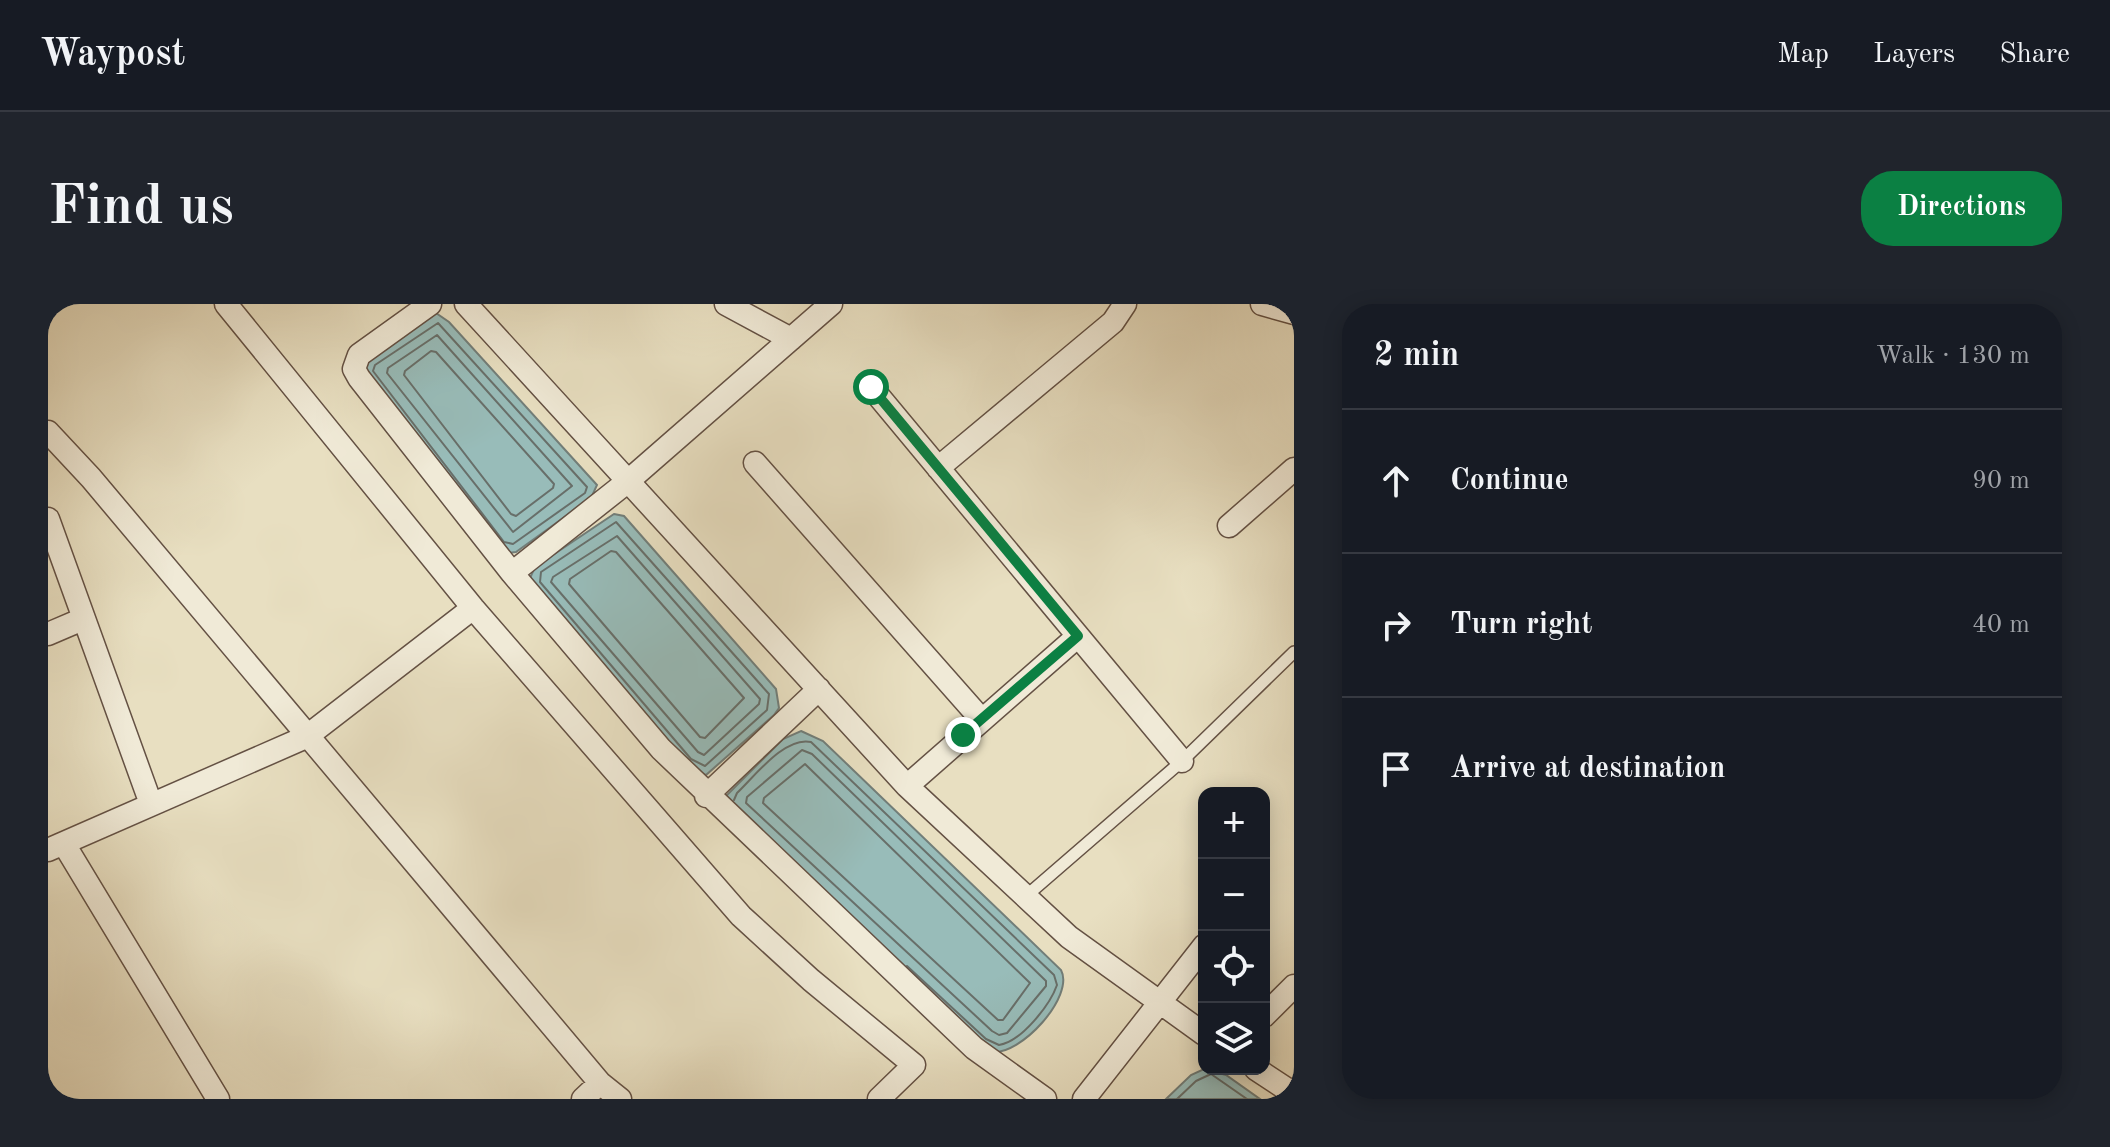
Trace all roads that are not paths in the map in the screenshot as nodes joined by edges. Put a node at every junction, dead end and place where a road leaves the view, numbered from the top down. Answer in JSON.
{"nodes":[{"id":1,"x":226,"y":304,"type":"edge"},
{"id":2,"x":430,"y":304,"type":"edge"},
{"id":3,"x":466,"y":304,"type":"edge"},
{"id":4,"x":726,"y":304,"type":"edge"},
{"id":5,"x":831,"y":304,"type":"edge"},
{"id":6,"x":1125,"y":304,"type":"edge"},
{"id":7,"x":1262,"y":304,"type":"edge"},
{"id":8,"x":1294,"y":313,"type":"edge"},
{"id":9,"x":791,"y":339,"type":"junction"},
{"id":10,"x":871,"y":387,"type":"dead end"},
{"id":11,"x":48,"y":432,"type":"edge"},
{"id":12,"x":755,"y":463,"type":"dead end"},
{"id":13,"x":938,"y":468,"type":"junction"},
{"id":14,"x":1294,"y":469,"type":"edge"},
{"id":15,"x":627,"y":482,"type":"junction"},
{"id":16,"x":48,"y":519,"type":"edge"},
{"id":17,"x":1229,"y":526,"type":"dead end"},
{"id":18,"x":512,"y":573,"type":"junction"},
{"id":19,"x":473,"y":608,"type":"junction"},
{"id":20,"x":83,"y":619,"type":"junction"},
{"id":21,"x":48,"y":634,"type":"edge"},
{"id":22,"x":1078,"y":636,"type":"junction"},
{"id":23,"x":1294,"y":652,"type":"edge"},
{"id":24,"x":819,"y":689,"type":"junction"},
{"id":25,"x":981,"y":719,"type":"junction"},
{"id":26,"x":306,"y":737,"type":"junction"},
{"id":27,"x":1182,"y":761,"type":"junction"},
{"id":28,"x":907,"y":786,"type":"junction"},
{"id":29,"x":706,"y":796,"type":"junction"},
{"id":30,"x":151,"y":804,"type":"junction"},
{"id":31,"x":56,"y":847,"type":"edge"},
{"id":32,"x":1025,"y":897,"type":"junction"},
{"id":33,"x":1198,"y":954,"type":"edge"},
{"id":34,"x":1294,"y":986,"type":"edge"},
{"id":35,"x":1159,"y":1003,"type":"junction"},
{"id":36,"x":1270,"y":1010,"type":"edge"},
{"id":37,"x":1198,"y":1030,"type":"edge"},
{"id":38,"x":1265,"y":1075,"type":"edge"},
{"id":39,"x":600,"y":1083,"type":"junction"},
{"id":40,"x":1294,"y":1094,"type":"edge"},
{"id":41,"x":218,"y":1099,"type":"edge"},
{"id":42,"x":583,"y":1099,"type":"edge"},
{"id":43,"x":620,"y":1099,"type":"edge"},
{"id":44,"x":879,"y":1099,"type":"edge"},
{"id":45,"x":1045,"y":1099,"type":"edge"},
{"id":46,"x":1084,"y":1099,"type":"edge"}],
"edges":[{"from":1,"to":19,"type":"street"},
{"from":2,"to":18,"type":"street"},
{"from":3,"to":15,"type":"street"},
{"from":4,"to":9,"type":"street"},
{"from":5,"to":9,"type":"street"},
{"from":6,"to":13,"type":"street"},
{"from":7,"to":8,"type":"street"},
{"from":9,"to":15,"type":"street"},
{"from":10,"to":13,"type":"street"},
{"from":11,"to":26,"type":"street"},
{"from":12,"to":25,"type":"street"},
{"from":13,"to":22,"type":"street"},
{"from":14,"to":17,"type":"street"},
{"from":15,"to":18,"type":"street"},
{"from":15,"to":24,"type":"street"},
{"from":16,"to":20,"type":"street"},
{"from":18,"to":29,"type":"street"},
{"from":19,"to":26,"type":"street"},
{"from":19,"to":44,"type":"street"},
{"from":20,"to":21,"type":"street"},
{"from":20,"to":30,"type":"street"},
{"from":22,"to":25,"type":"street"},
{"from":22,"to":27,"type":"street"},
{"from":23,"to":27,"type":"lane"},
{"from":24,"to":28,"type":"street"},
{"from":24,"to":29,"type":"street"},
{"from":25,"to":28,"type":"street"},
{"from":26,"to":30,"type":"street"},
{"from":26,"to":39,"type":"street"},
{"from":27,"to":32,"type":"lane"},
{"from":28,"to":32,"type":"street"},
{"from":29,"to":45,"type":"street"},
{"from":30,"to":31,"type":"street"},
{"from":31,"to":41,"type":"street"},
{"from":32,"to":35,"type":"street"},
{"from":33,"to":35,"type":"street"},
{"from":34,"to":36,"type":"street"},
{"from":35,"to":37,"type":"street"},
{"from":35,"to":46,"type":"street"},
{"from":38,"to":40,"type":"street"},
{"from":39,"to":42,"type":"street"},
{"from":39,"to":43,"type":"street"}]}
